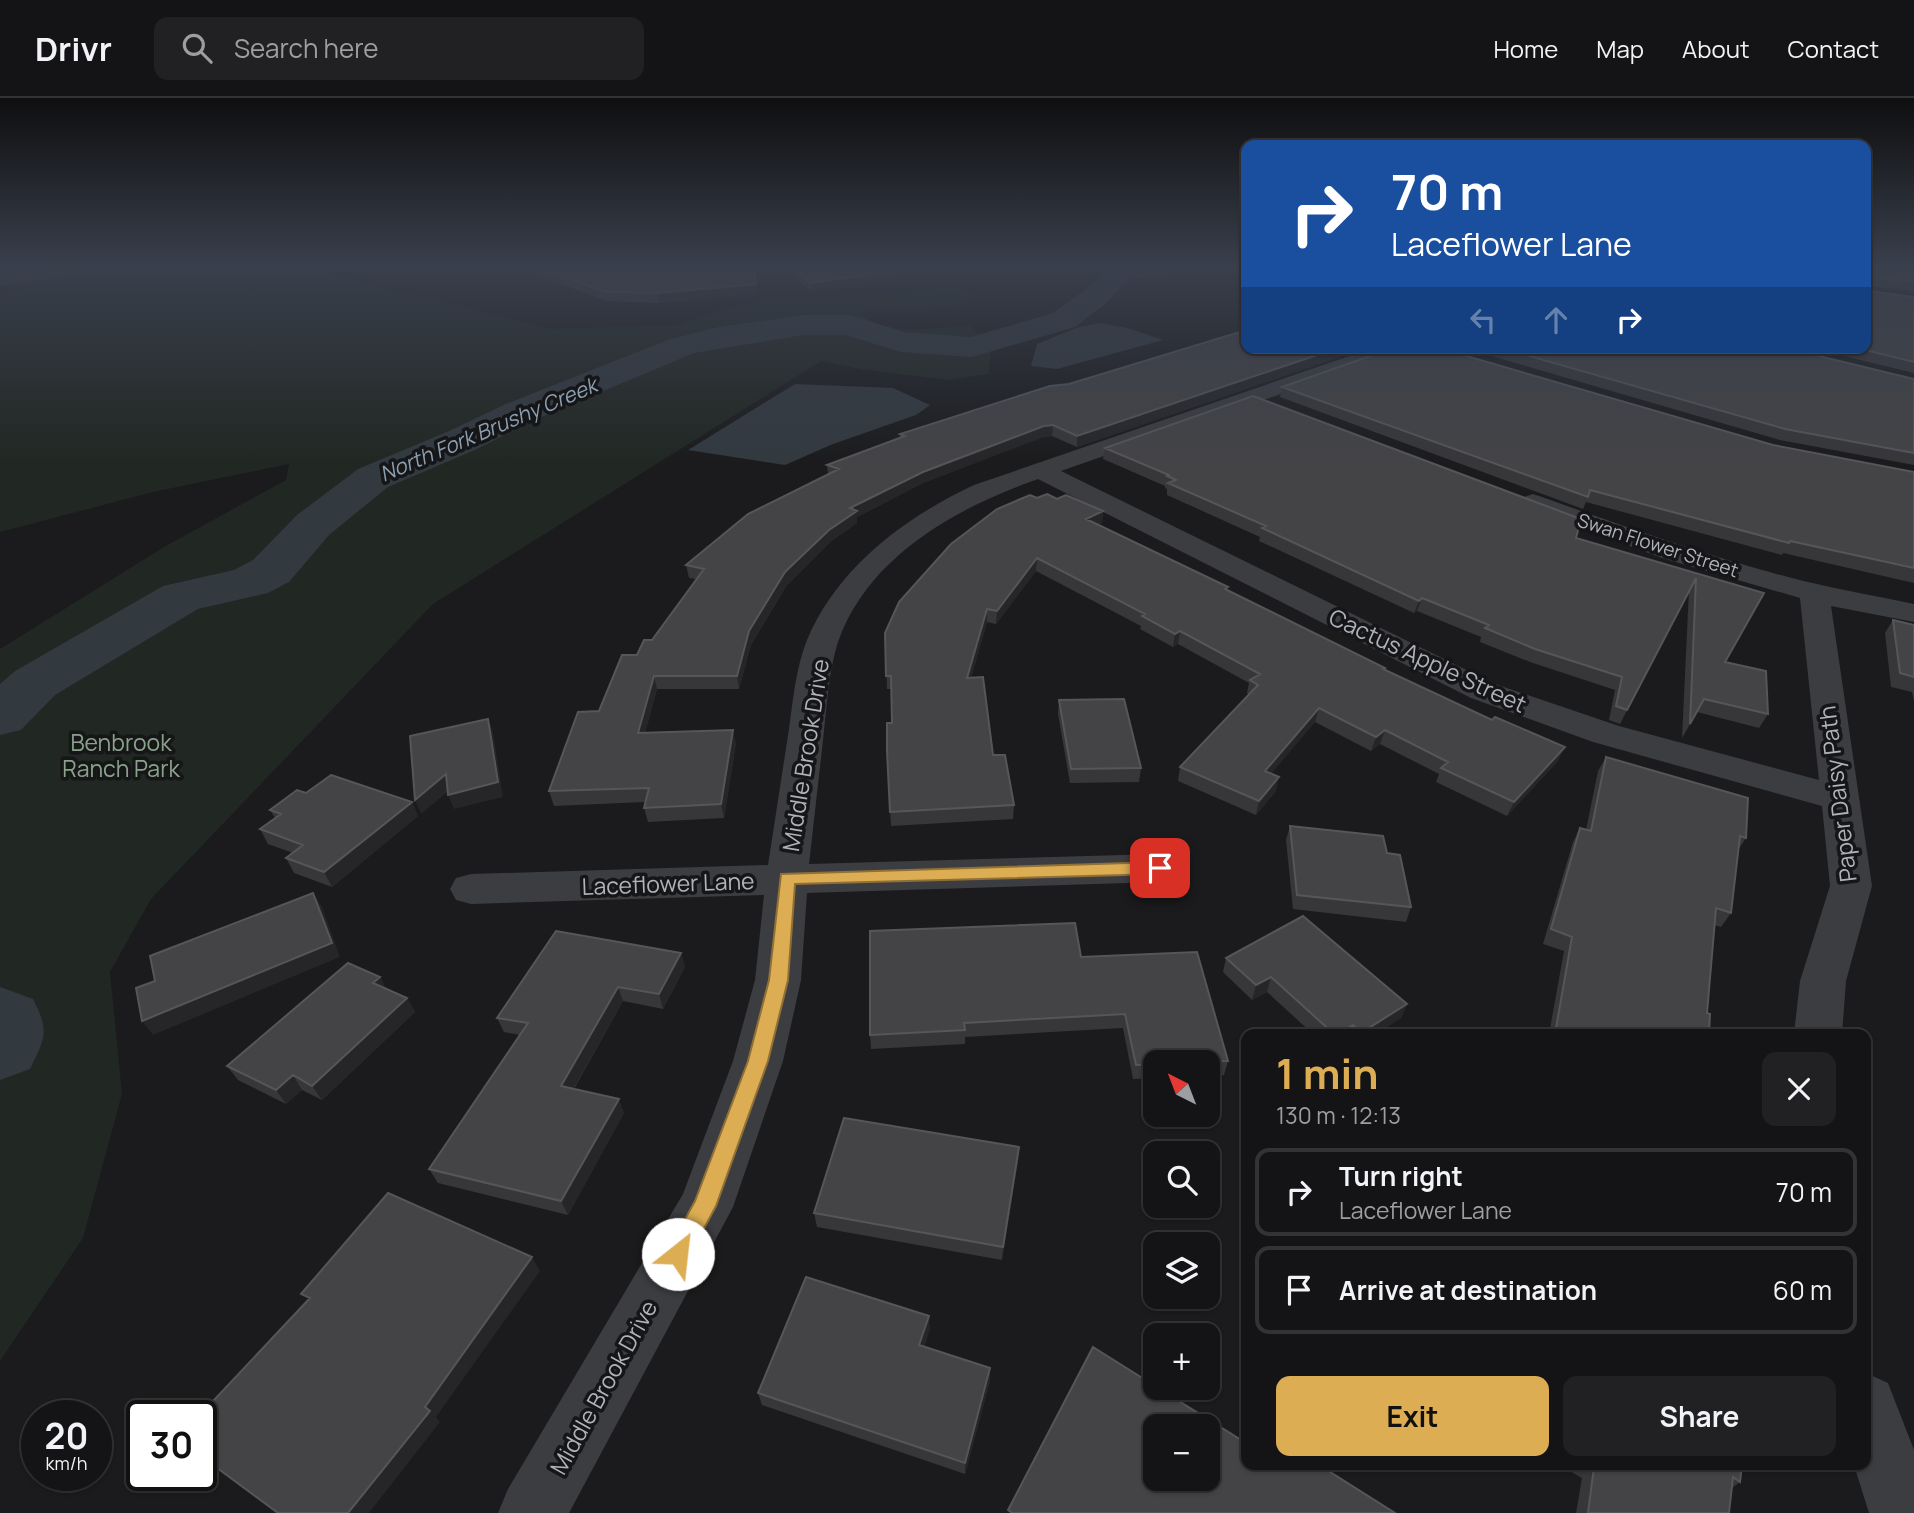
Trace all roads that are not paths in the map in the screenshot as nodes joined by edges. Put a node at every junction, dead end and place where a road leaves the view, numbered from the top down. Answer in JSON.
{"nodes":[{"id":1,"x":1376,"y":354,"type":"edge"},
{"id":2,"x":1251,"y":397,"type":"junction"},
{"id":3,"x":1290,"y":411,"type":"edge"},
{"id":4,"x":1039,"y":470,"type":"junction"},
{"id":5,"x":1511,"y":494,"type":"edge"},
{"id":6,"x":1814,"y":593,"type":"junction"},
{"id":7,"x":1914,"y":613,"type":"edge"},
{"id":8,"x":1838,"y":798,"type":"junction"},
{"id":9,"x":1160,"y":868,"type":"dead end"},
{"id":10,"x":787,"y":878,"type":"junction"},
{"id":11,"x":471,"y":889,"type":"dead end"},
{"id":12,"x":1818,"y":1029,"type":"edge"},
{"id":13,"x":1871,"y":1420,"type":"edge"},
{"id":14,"x":532,"y":1513,"type":"edge"},
{"id":15,"x":1903,"y":1513,"type":"edge"}],
"edges":[{"from":1,"to":2,"type":"street","name":"Middle Brook Drive"},
{"from":2,"to":3,"type":"street"},
{"from":2,"to":4,"type":"street","name":"Middle Brook Drive"},
{"from":4,"to":8,"type":"street","name":"Cactus Apple Street"},
{"from":4,"to":10,"type":"street","name":"Middle Brook Drive"},
{"from":5,"to":6,"type":"street","name":"Swan Flower Street"},
{"from":6,"to":7,"type":"street","name":"Swan Flower Street"},
{"from":6,"to":8,"type":"street","name":"Paper Daisy Path"},
{"from":8,"to":12,"type":"street","name":"Paper Daisy Path"},
{"from":9,"to":10,"type":"street","name":"Laceflower Lane"},
{"from":10,"to":11,"type":"street","name":"Laceflower Lane"},
{"from":10,"to":14,"type":"street","name":"Middle Brook Drive"},
{"from":13,"to":15,"type":"street"}]}
